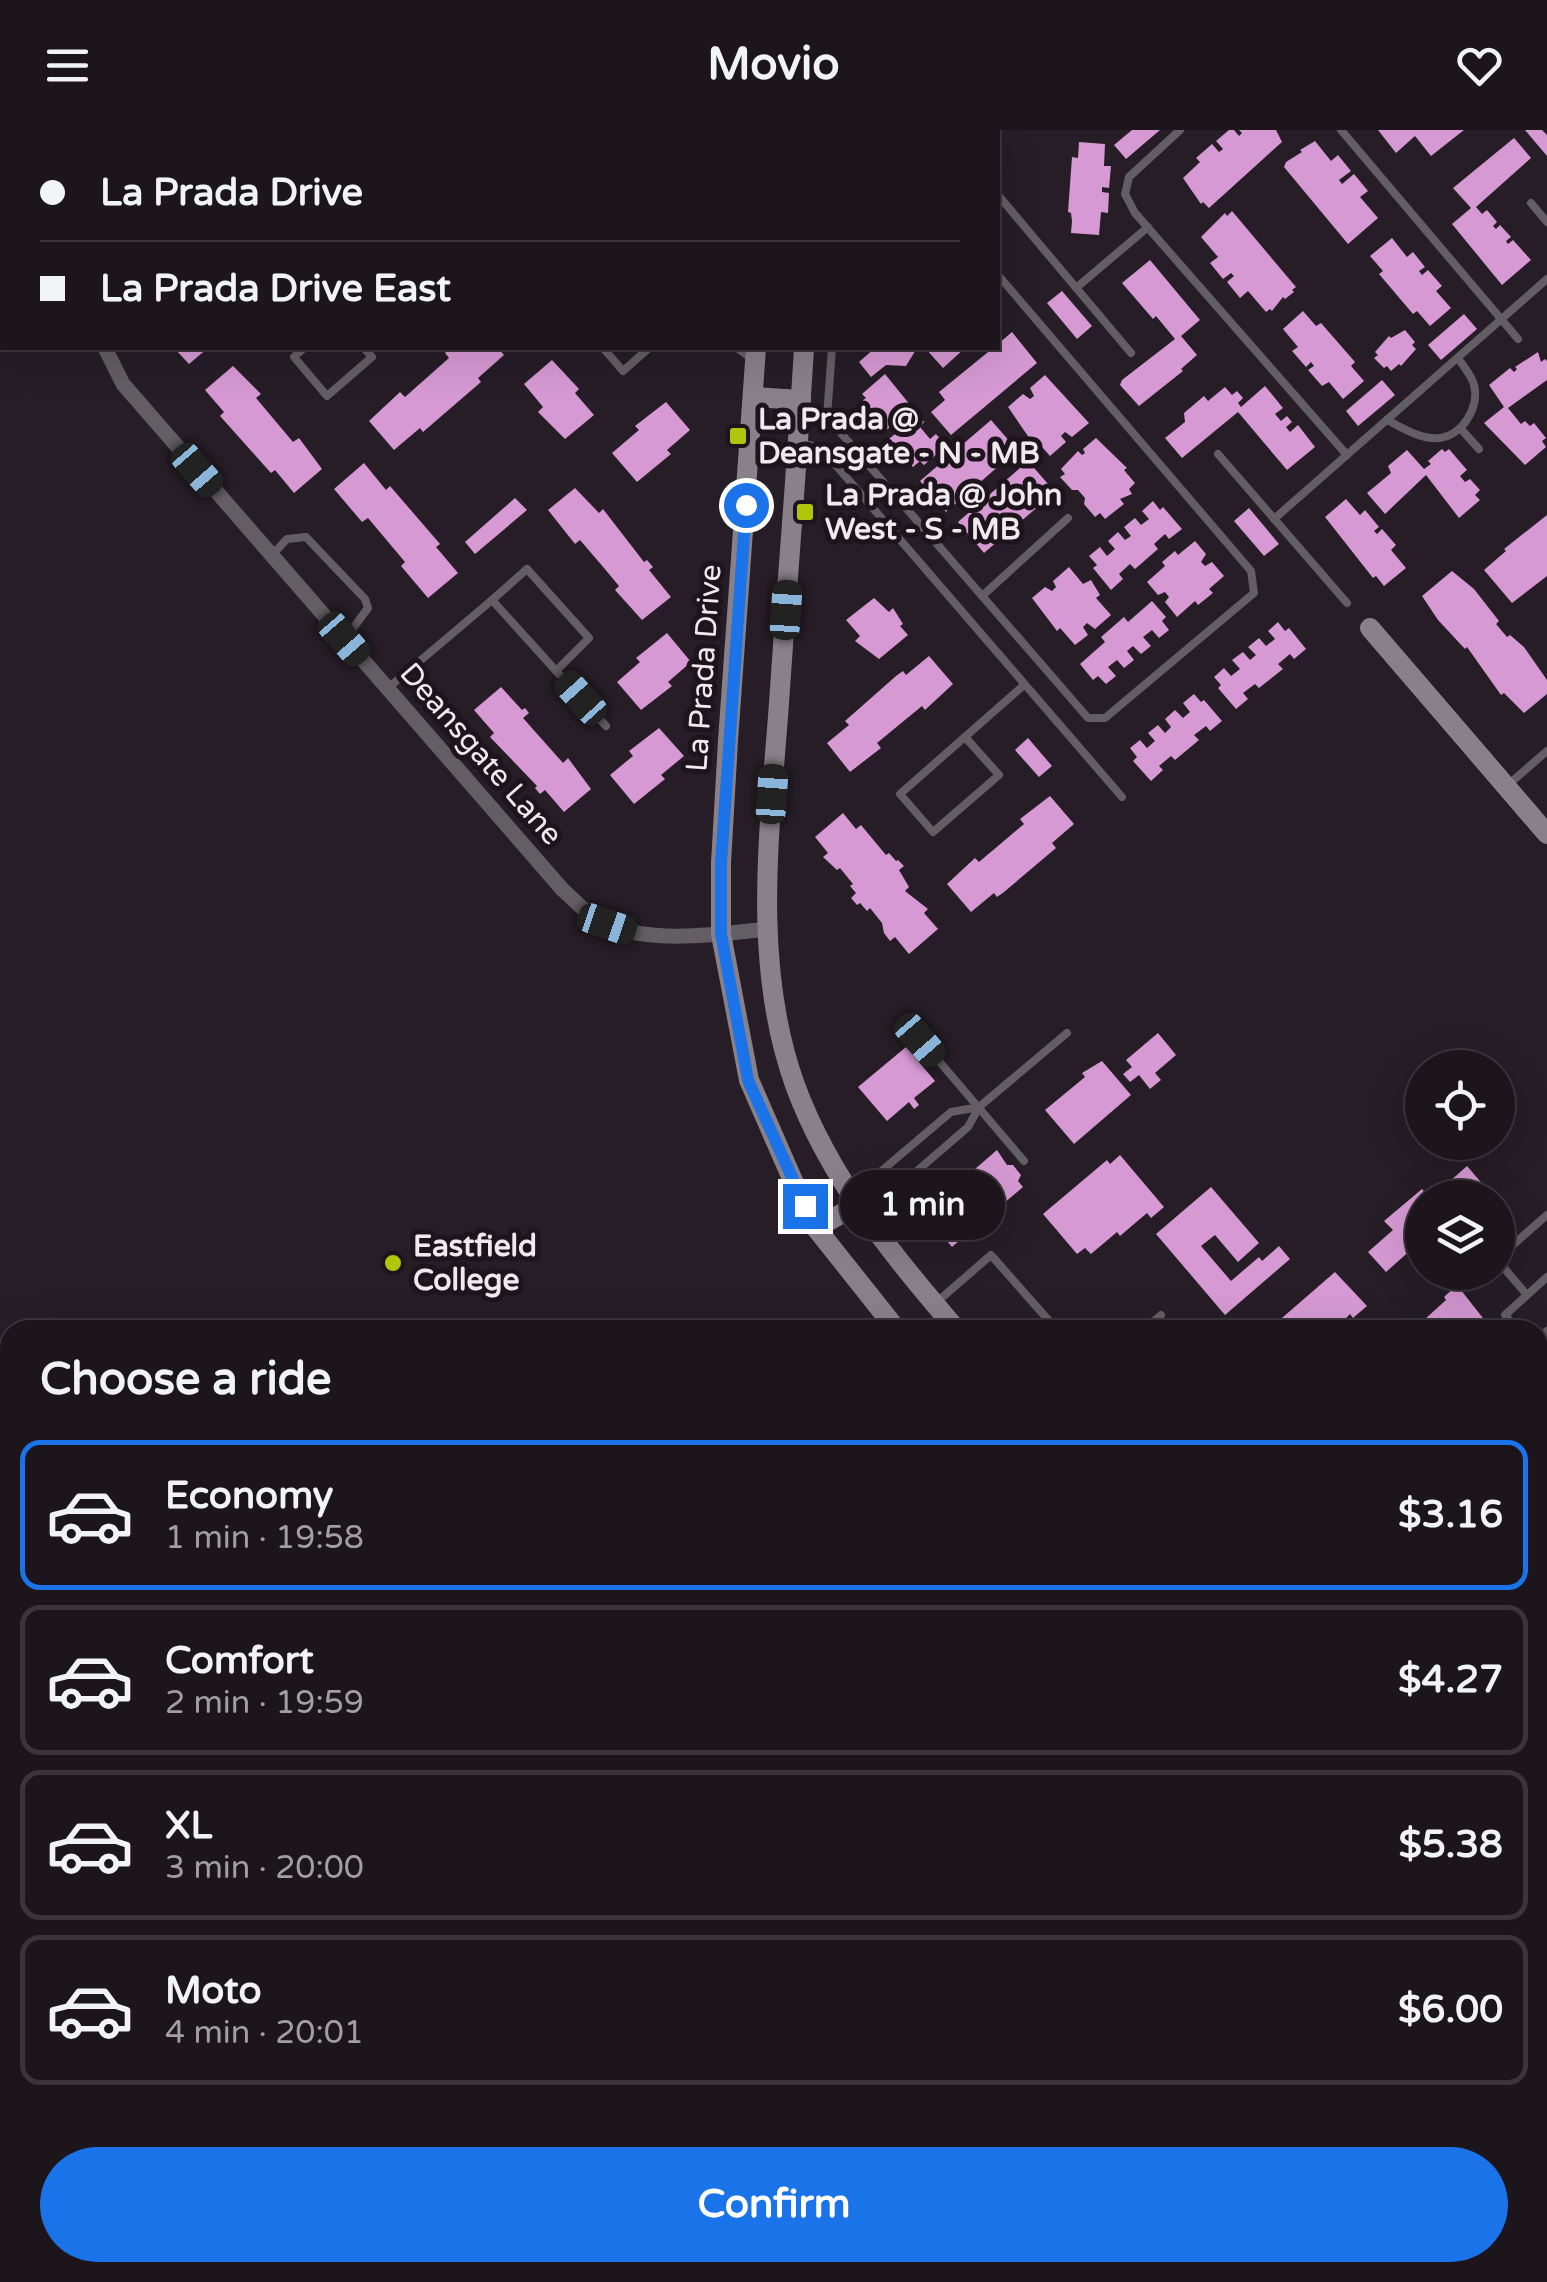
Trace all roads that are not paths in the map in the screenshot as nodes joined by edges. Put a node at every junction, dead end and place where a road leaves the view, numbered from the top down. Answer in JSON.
{"nodes":[{"id":1,"x":1180,"y":130,"type":"edge"},
{"id":2,"x":1341,"y":130,"type":"edge"},
{"id":3,"x":1000,"y":197,"type":"edge"},
{"id":4,"x":1531,"y":203,"type":"dead end"},
{"id":5,"x":1547,"y":222,"type":"edge"},
{"id":6,"x":1148,"y":227,"type":"junction"},
{"id":7,"x":1000,"y":277,"type":"edge"},
{"id":8,"x":1547,"y":279,"type":"edge"},
{"id":9,"x":1076,"y":288,"type":"junction"},
{"id":10,"x":1502,"y":319,"type":"junction"},
{"id":11,"x":1518,"y":338,"type":"dead end"},
{"id":12,"x":106,"y":350,"type":"edge"},
{"id":13,"x":302,"y":350,"type":"edge"},
{"id":14,"x":366,"y":350,"type":"edge"},
{"id":15,"x":604,"y":350,"type":"edge"},
{"id":16,"x":647,"y":350,"type":"edge"},
{"id":17,"x":804,"y":350,"type":"edge"},
{"id":18,"x":832,"y":350,"type":"edge"},
{"id":19,"x":1132,"y":353,"type":"dead end"},
{"id":20,"x":756,"y":354,"type":"edge"},
{"id":21,"x":1458,"y":358,"type":"junction"},
{"id":22,"x":753,"y":397,"type":"junction"},
{"id":23,"x":801,"y":400,"type":"junction"},
{"id":24,"x":1387,"y":420,"type":"junction"},
{"id":25,"x":1461,"y":429,"type":"junction"},
{"id":26,"x":798,"y":442,"type":"junction"},
{"id":27,"x":1479,"y":449,"type":"dead end"},
{"id":28,"x":1218,"y":454,"type":"dead end"},
{"id":29,"x":1347,"y":455,"type":"junction"},
{"id":30,"x":1068,"y":518,"type":"dead end"},
{"id":31,"x":1274,"y":519,"type":"junction"},
{"id":32,"x":272,"y":556,"type":"junction"},
{"id":33,"x":982,"y":596,"type":"junction"},
{"id":34,"x":492,"y":600,"type":"junction"},
{"id":35,"x":1347,"y":604,"type":"dead end"},
{"id":36,"x":1370,"y":628,"type":"dead end"},
{"id":37,"x":344,"y":639,"type":"junction"},
{"id":38,"x":556,"y":671,"type":"junction"},
{"id":39,"x":1024,"y":685,"type":"junction"},
{"id":40,"x":388,"y":689,"type":"junction"},
{"id":41,"x":606,"y":726,"type":"dead end"},
{"id":42,"x":965,"y":736,"type":"junction"},
{"id":43,"x":1547,"y":751,"type":"edge"},
{"id":44,"x":1506,"y":787,"type":"junction"},
{"id":45,"x":1122,"y":797,"type":"dead end"},
{"id":46,"x":1547,"y":834,"type":"edge"},
{"id":47,"x":768,"y":929,"type":"junction"},
{"id":48,"x":721,"y":934,"type":"junction"},
{"id":49,"x":1068,"y":1032,"type":"dead end"},
{"id":50,"x":920,"y":1040,"type":"dead end"},
{"id":51,"x":979,"y":1107,"type":"junction"},
{"id":52,"x":1024,"y":1161,"type":"dead end"},
{"id":53,"x":862,"y":1202,"type":"junction"},
{"id":54,"x":1547,"y":1215,"type":"edge"},
{"id":55,"x":816,"y":1228,"type":"junction"},
{"id":56,"x":1515,"y":1244,"type":"edge"},
{"id":57,"x":1547,"y":1277,"type":"edge"},
{"id":58,"x":1515,"y":1281,"type":"edge"},
{"id":59,"x":1526,"y":1295,"type":"junction"},
{"id":60,"x":934,"y":1304,"type":"junction"},
{"id":61,"x":1161,"y":1316,"type":"dead end"},
{"id":62,"x":889,"y":1320,"type":"edge"},
{"id":63,"x":948,"y":1320,"type":"edge"},
{"id":64,"x":1048,"y":1320,"type":"edge"},
{"id":65,"x":1156,"y":1320,"type":"edge"},
{"id":66,"x":1509,"y":1320,"type":"edge"}],
"edges":[{"from":1,"to":6,"type":"lane"},
{"from":2,"to":10,"type":"lane"},
{"from":3,"to":9,"type":"lane"},
{"from":4,"to":5,"type":"lane"},
{"from":6,"to":9,"type":"lane"},
{"from":6,"to":29,"type":"lane"},
{"from":7,"to":33,"type":"lane"},
{"from":8,"to":10,"type":"lane"},
{"from":9,"to":19,"type":"lane"},
{"from":10,"to":11,"type":"lane"},
{"from":10,"to":21,"type":"lane"},
{"from":12,"to":32,"type":"street","name":"Deansgate Lane"},
{"from":13,"to":14,"type":"lane"},
{"from":15,"to":16,"type":"lane"},
{"from":17,"to":23,"type":"main road"},
{"from":18,"to":33,"type":"lane"},
{"from":20,"to":22,"type":"main road","name":"La Prada Drive"},
{"from":21,"to":24,"type":"lane"},
{"from":21,"to":25,"type":"lane"},
{"from":22,"to":23,"type":"main road"},
{"from":22,"to":48,"type":"main road","name":"La Prada Drive"},
{"from":23,"to":26,"type":"main road"},
{"from":24,"to":25,"type":"lane"},
{"from":24,"to":29,"type":"lane"},
{"from":25,"to":27,"type":"lane"},
{"from":26,"to":39,"type":"lane"},
{"from":26,"to":47,"type":"main road"},
{"from":28,"to":31,"type":"lane"},
{"from":29,"to":31,"type":"lane"},
{"from":30,"to":33,"type":"lane"},
{"from":31,"to":35,"type":"lane"},
{"from":32,"to":37,"type":"street","name":"Deansgate Lane"},
{"from":32,"to":37,"type":"lane"},
{"from":34,"to":38,"type":"lane"},
{"from":34,"to":38,"type":"lane"},
{"from":34,"to":40,"type":"lane"},
{"from":36,"to":44,"type":"main road"},
{"from":37,"to":40,"type":"street","name":"Deansgate Lane"},
{"from":38,"to":41,"type":"lane"},
{"from":39,"to":42,"type":"lane"},
{"from":39,"to":45,"type":"lane"},
{"from":40,"to":48,"type":"street","name":"Deansgate Lane"},
{"from":42,"to":42,"type":"lane"},
{"from":43,"to":44,"type":"lane"},
{"from":44,"to":46,"type":"main road"},
{"from":47,"to":48,"type":"street","name":"Deansgate Lane"},
{"from":47,"to":53,"type":"main road"},
{"from":48,"to":55,"type":"main road","name":"La Prada Drive"},
{"from":49,"to":51,"type":"lane"},
{"from":50,"to":51,"type":"lane"},
{"from":51,"to":52,"type":"lane"},
{"from":51,"to":53,"type":"lane"},
{"from":51,"to":53,"type":"lane"},
{"from":53,"to":55,"type":"main road"},
{"from":53,"to":60,"type":"main road"},
{"from":54,"to":56,"type":"lane"},
{"from":55,"to":62,"type":"main road"},
{"from":57,"to":59,"type":"lane"},
{"from":58,"to":59,"type":"lane"},
{"from":59,"to":66,"type":"lane"},
{"from":60,"to":63,"type":"main road"},
{"from":60,"to":64,"type":"lane"},
{"from":61,"to":65,"type":"lane"}]}
